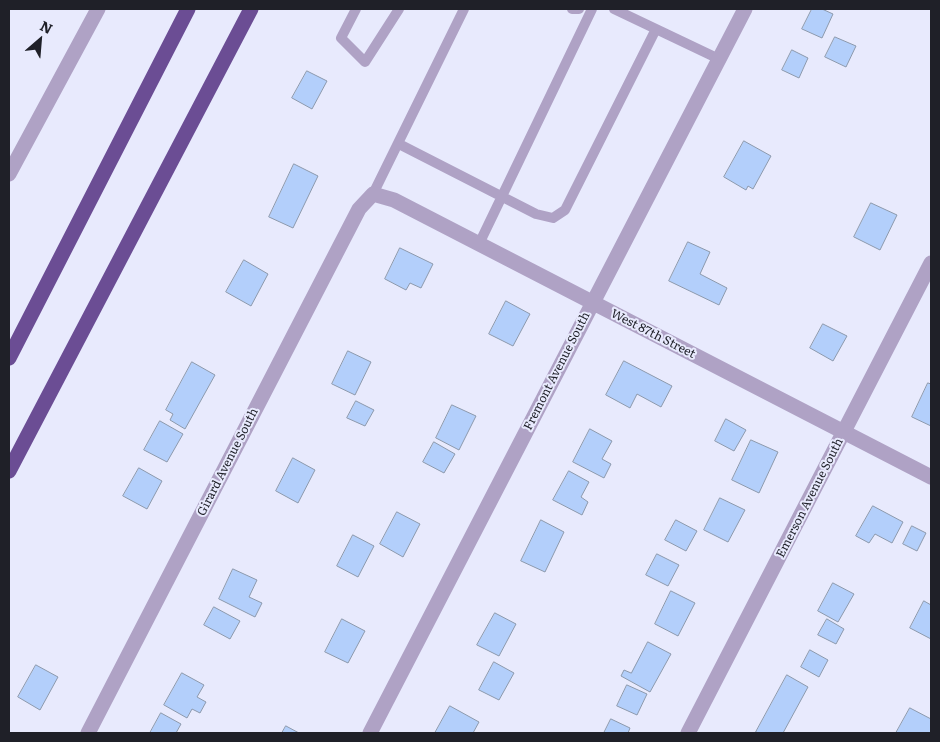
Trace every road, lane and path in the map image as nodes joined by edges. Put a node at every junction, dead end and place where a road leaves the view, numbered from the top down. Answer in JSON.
{"nodes":[{"id":1,"x":98,"y":9,"type":"edge"},
{"id":2,"x":188,"y":9,"type":"edge"},
{"id":3,"x":251,"y":9,"type":"edge"},
{"id":4,"x":356,"y":9,"type":"edge"},
{"id":5,"x":399,"y":9,"type":"edge"},
{"id":6,"x":464,"y":9,"type":"edge"},
{"id":7,"x":572,"y":9,"type":"edge"},
{"id":8,"x":579,"y":9,"type":"edge"},
{"id":9,"x":592,"y":9,"type":"edge"},
{"id":10,"x":614,"y":9,"type":"edge"},
{"id":11,"x":745,"y":9,"type":"edge"},
{"id":12,"x":656,"y":29,"type":"junction"},
{"id":13,"x":719,"y":59,"type":"junction"},
{"id":14,"x":399,"y":144,"type":"junction"},
{"id":15,"x":9,"y":174,"type":"edge"},
{"id":16,"x":374,"y":194,"type":"junction"},
{"id":17,"x":503,"y":196,"type":"junction"},
{"id":18,"x":479,"y":244,"type":"junction"},
{"id":19,"x":931,"y":263,"type":"edge"},
{"id":20,"x":592,"y":302,"type":"junction"},
{"id":21,"x":9,"y":358,"type":"edge"},
{"id":22,"x":844,"y":432,"type":"junction"},
{"id":23,"x":9,"y":472,"type":"edge"},
{"id":24,"x":931,"y":476,"type":"edge"},
{"id":25,"x":88,"y":733,"type":"edge"},
{"id":26,"x":370,"y":733,"type":"edge"},
{"id":27,"x":688,"y":733,"type":"edge"}],
"edges":[{"from":1,"to":15,"type":"street"},
{"from":2,"to":21,"type":"highway"},
{"from":3,"to":23,"type":"highway"},
{"from":4,"to":5,"type":"lane"},
{"from":6,"to":14,"type":"lane"},
{"from":7,"to":8,"type":"lane"},
{"from":9,"to":17,"type":"lane"},
{"from":10,"to":12,"type":"lane"},
{"from":11,"to":13,"type":"street","name":"Fremont Avenue South"},
{"from":12,"to":13,"type":"lane"},
{"from":12,"to":17,"type":"lane"},
{"from":13,"to":20,"type":"street","name":"Fremont Avenue South"},
{"from":14,"to":16,"type":"lane"},
{"from":14,"to":17,"type":"lane"},
{"from":16,"to":18,"type":"street","name":"West 87th Street"},
{"from":16,"to":25,"type":"street","name":"Girard Avenue South"},
{"from":17,"to":18,"type":"lane"},
{"from":18,"to":20,"type":"street","name":"West 87th Street"},
{"from":19,"to":22,"type":"street","name":"Emerson Avenue South"},
{"from":20,"to":22,"type":"street","name":"West 87th Street"},
{"from":20,"to":26,"type":"street","name":"Fremont Avenue South"},
{"from":22,"to":24,"type":"street","name":"West 87th Street"},
{"from":22,"to":27,"type":"street","name":"Emerson Avenue South"}]}
